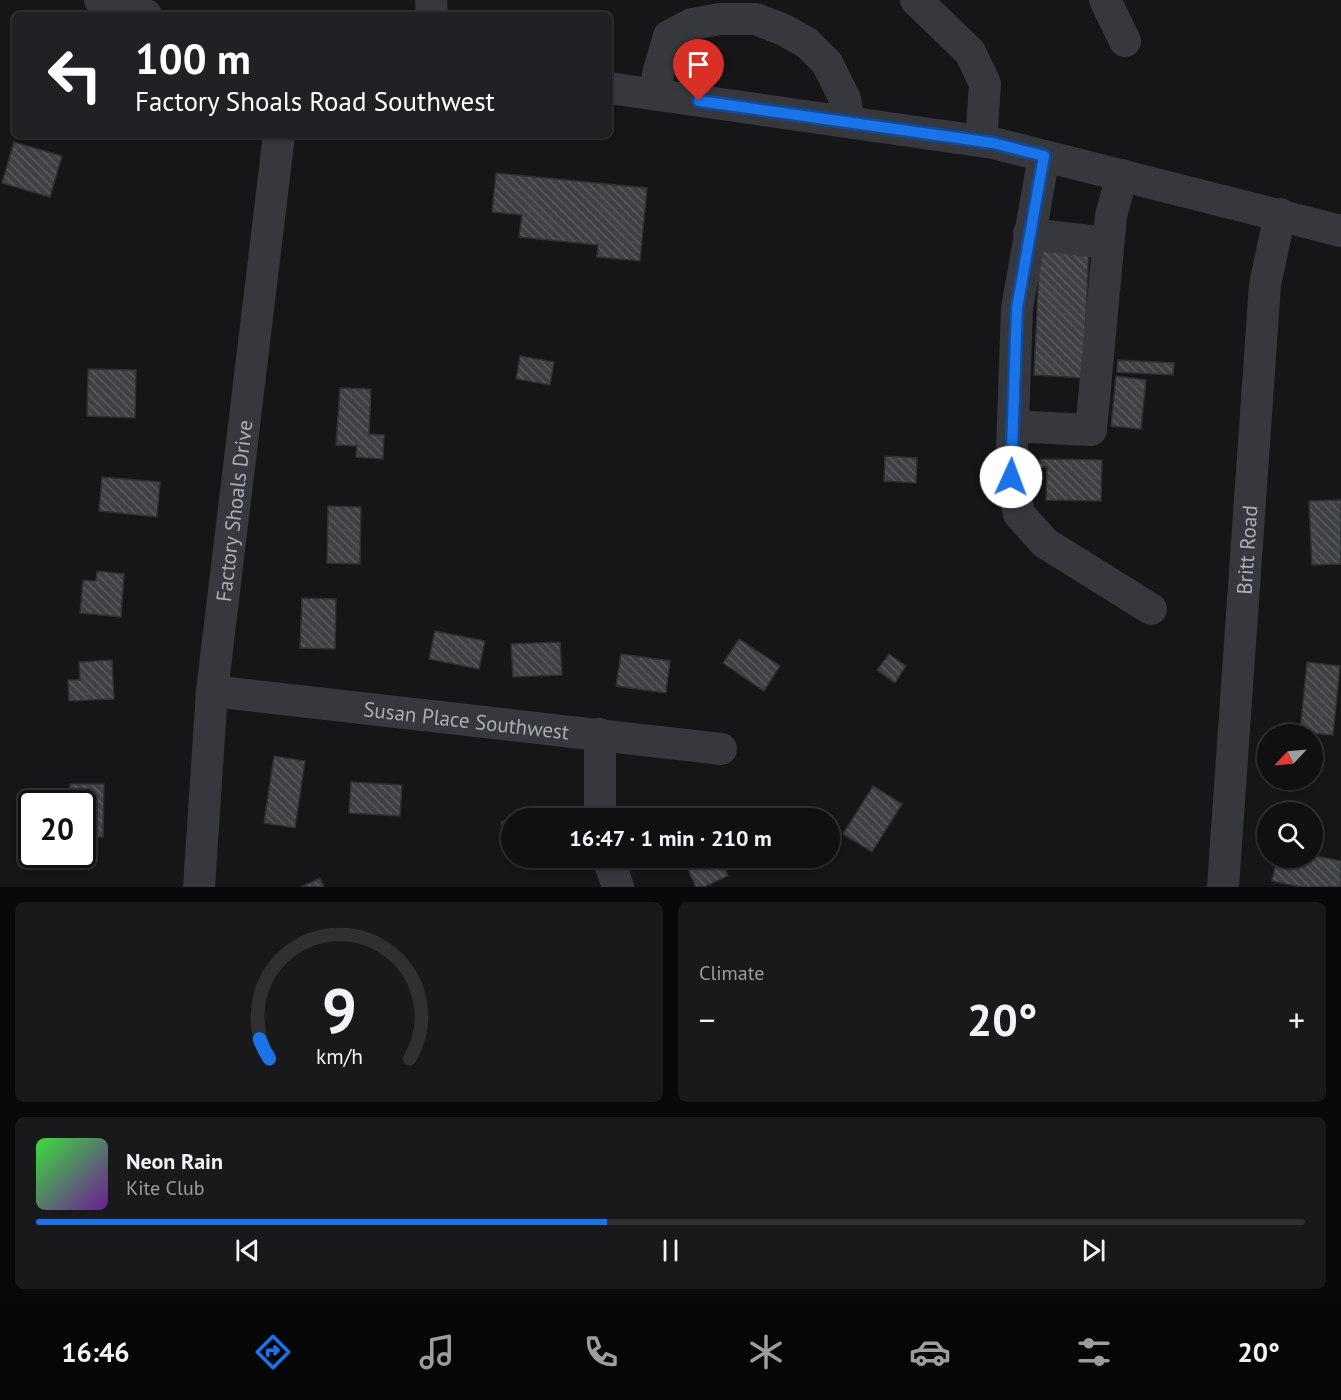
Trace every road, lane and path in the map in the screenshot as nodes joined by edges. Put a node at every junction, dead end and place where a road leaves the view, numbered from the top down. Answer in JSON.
{"nodes":[{"id":1,"x":100,"y":0,"type":"edge"},
{"id":2,"x":916,"y":0,"type":"edge"},
{"id":3,"x":1105,"y":0,"type":"edge"},
{"id":4,"x":137,"y":12,"type":"edge"},
{"id":5,"x":1125,"y":41,"type":"dead end"},
{"id":6,"x":612,"y":88,"type":"edge"},
{"id":7,"x":656,"y":94,"type":"junction"},
{"id":8,"x":849,"y":122,"type":"junction"},
{"id":9,"x":279,"y":138,"type":"edge"},
{"id":10,"x":981,"y":141,"type":"junction"},
{"id":11,"x":1044,"y":156,"type":"junction"},
{"id":12,"x":1122,"y":175,"type":"junction"},
{"id":13,"x":1280,"y":214,"type":"junction"},
{"id":14,"x":1341,"y":231,"type":"edge"},
{"id":15,"x":1029,"y":234,"type":"junction"},
{"id":16,"x":1108,"y":243,"type":"junction"},
{"id":17,"x":1013,"y":426,"type":"junction"},
{"id":18,"x":1151,"y":609,"type":"dead end"},
{"id":19,"x":212,"y":691,"type":"junction"},
{"id":20,"x":600,"y":735,"type":"junction"},
{"id":21,"x":721,"y":749,"type":"dead end"},
{"id":22,"x":600,"y":808,"type":"edge"},
{"id":23,"x":611,"y":868,"type":"edge"},
{"id":24,"x":199,"y":887,"type":"edge"},
{"id":25,"x":618,"y":887,"type":"edge"},
{"id":26,"x":1223,"y":887,"type":"edge"}],
"edges":[{"from":1,"to":4,"type":"street"},
{"from":2,"to":10,"type":"street"},
{"from":3,"to":5,"type":"street"},
{"from":6,"to":7,"type":"street"},
{"from":7,"to":8,"type":"street"},
{"from":7,"to":8,"type":"street"},
{"from":8,"to":10,"type":"street"},
{"from":9,"to":19,"type":"street","name":"Factory Shoals Drive"},
{"from":10,"to":11,"type":"street"},
{"from":11,"to":12,"type":"street"},
{"from":11,"to":15,"type":"street"},
{"from":12,"to":13,"type":"street"},
{"from":12,"to":16,"type":"street"},
{"from":13,"to":14,"type":"street"},
{"from":13,"to":26,"type":"street","name":"Britt Road"},
{"from":15,"to":16,"type":"street"},
{"from":15,"to":17,"type":"street"},
{"from":16,"to":17,"type":"street"},
{"from":17,"to":18,"type":"street"},
{"from":19,"to":20,"type":"street","name":"Susan Place Southwest"},
{"from":19,"to":24,"type":"street","name":"Factory Shoals Drive"},
{"from":20,"to":21,"type":"street","name":"Susan Place Southwest"},
{"from":20,"to":22,"type":"street"},
{"from":23,"to":25,"type":"street"}]}
